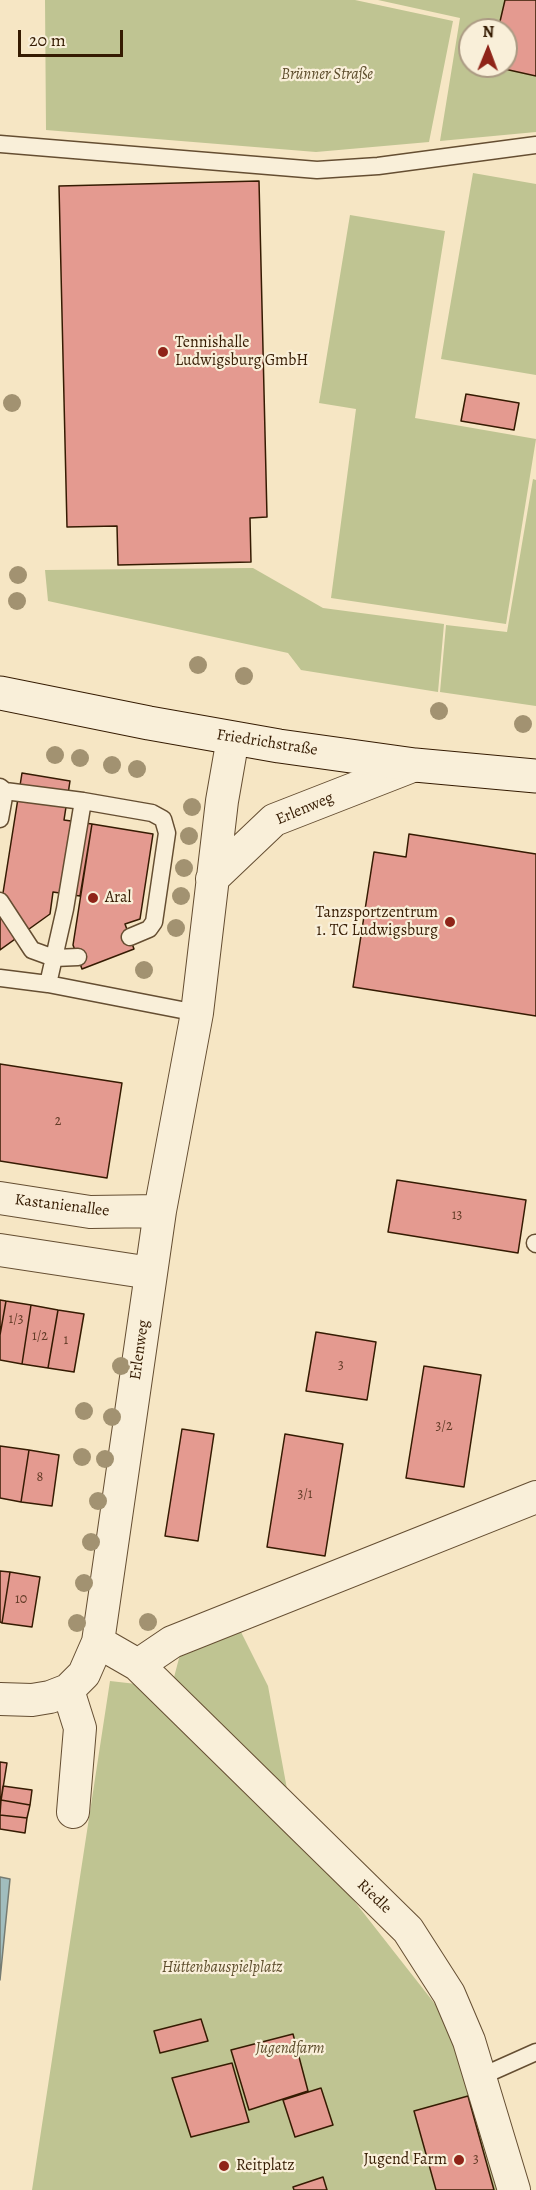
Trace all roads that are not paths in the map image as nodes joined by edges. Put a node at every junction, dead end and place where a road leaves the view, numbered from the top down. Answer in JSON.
{"nodes":[{"id":1,"x":0,"y":144,"type":"edge"},
{"id":2,"x":536,"y":145,"type":"edge"},
{"id":3,"x":0,"y":693,"type":"edge"},
{"id":4,"x":233,"y":738,"type":"junction"},
{"id":5,"x":414,"y":765,"type":"junction"},
{"id":6,"x":536,"y":776,"type":"edge"},
{"id":7,"x":2,"y":789,"type":"edge"},
{"id":8,"x":84,"y":801,"type":"junction"},
{"id":9,"x":0,"y":819,"type":"edge"},
{"id":10,"x":212,"y":879,"type":"junction"},
{"id":11,"x":0,"y":901,"type":"edge"},
{"id":12,"x":130,"y":937,"type":"dead end"},
{"id":13,"x":78,"y":957,"type":"dead end"},
{"id":14,"x":54,"y":958,"type":"junction"},
{"id":15,"x":0,"y":978,"type":"edge"},
{"id":16,"x":48,"y":984,"type":"junction"},
{"id":17,"x":197,"y":1013,"type":"junction"},
{"id":18,"x":0,"y":1198,"type":"edge"},
{"id":19,"x":160,"y":1211,"type":"junction"},
{"id":20,"x":0,"y":1250,"type":"edge"},
{"id":21,"x":151,"y":1273,"type":"junction"},
{"id":22,"x":536,"y":1497,"type":"edge"},
{"id":23,"x":98,"y":1642,"type":"junction"},
{"id":24,"x":138,"y":1665,"type":"junction"},
{"id":25,"x":68,"y":1690,"type":"junction"},
{"id":26,"x":0,"y":1699,"type":"edge"},
{"id":27,"x":73,"y":1812,"type":"dead end"},
{"id":28,"x":536,"y":2052,"type":"edge"},
{"id":29,"x":480,"y":2077,"type":"junction"},
{"id":30,"x":514,"y":2190,"type":"edge"}],
"edges":[{"from":1,"to":2,"type":"lane"},
{"from":3,"to":4,"type":"main road","name":"Friedrichstraße"},
{"from":4,"to":5,"type":"main road","name":"Friedrichstraße"},
{"from":4,"to":10,"type":"street","name":"Erlenweg"},
{"from":5,"to":6,"type":"main road","name":"Friedrichstraße"},
{"from":5,"to":10,"type":"street","name":"Erlenweg"},
{"from":7,"to":8,"type":"lane"},
{"from":7,"to":9,"type":"lane"},
{"from":8,"to":12,"type":"lane"},
{"from":8,"to":14,"type":"lane"},
{"from":10,"to":17,"type":"street","name":"Erlenweg"},
{"from":11,"to":14,"type":"lane"},
{"from":13,"to":14,"type":"lane"},
{"from":14,"to":16,"type":"lane"},
{"from":15,"to":16,"type":"lane"},
{"from":16,"to":17,"type":"lane"},
{"from":17,"to":19,"type":"street","name":"Erlenweg"},
{"from":18,"to":19,"type":"street","name":"Kastanienallee"},
{"from":19,"to":21,"type":"street","name":"Erlenweg"},
{"from":20,"to":21,"type":"street"},
{"from":21,"to":23,"type":"street","name":"Erlenweg"},
{"from":22,"to":24,"type":"street"},
{"from":23,"to":24,"type":"street","name":"Riedle"},
{"from":23,"to":25,"type":"street","name":"Erlenweg"},
{"from":24,"to":29,"type":"street","name":"Riedle"},
{"from":25,"to":26,"type":"street"},
{"from":25,"to":27,"type":"street"},
{"from":28,"to":29,"type":"lane"},
{"from":29,"to":30,"type":"street","name":"Riedle"}]}
